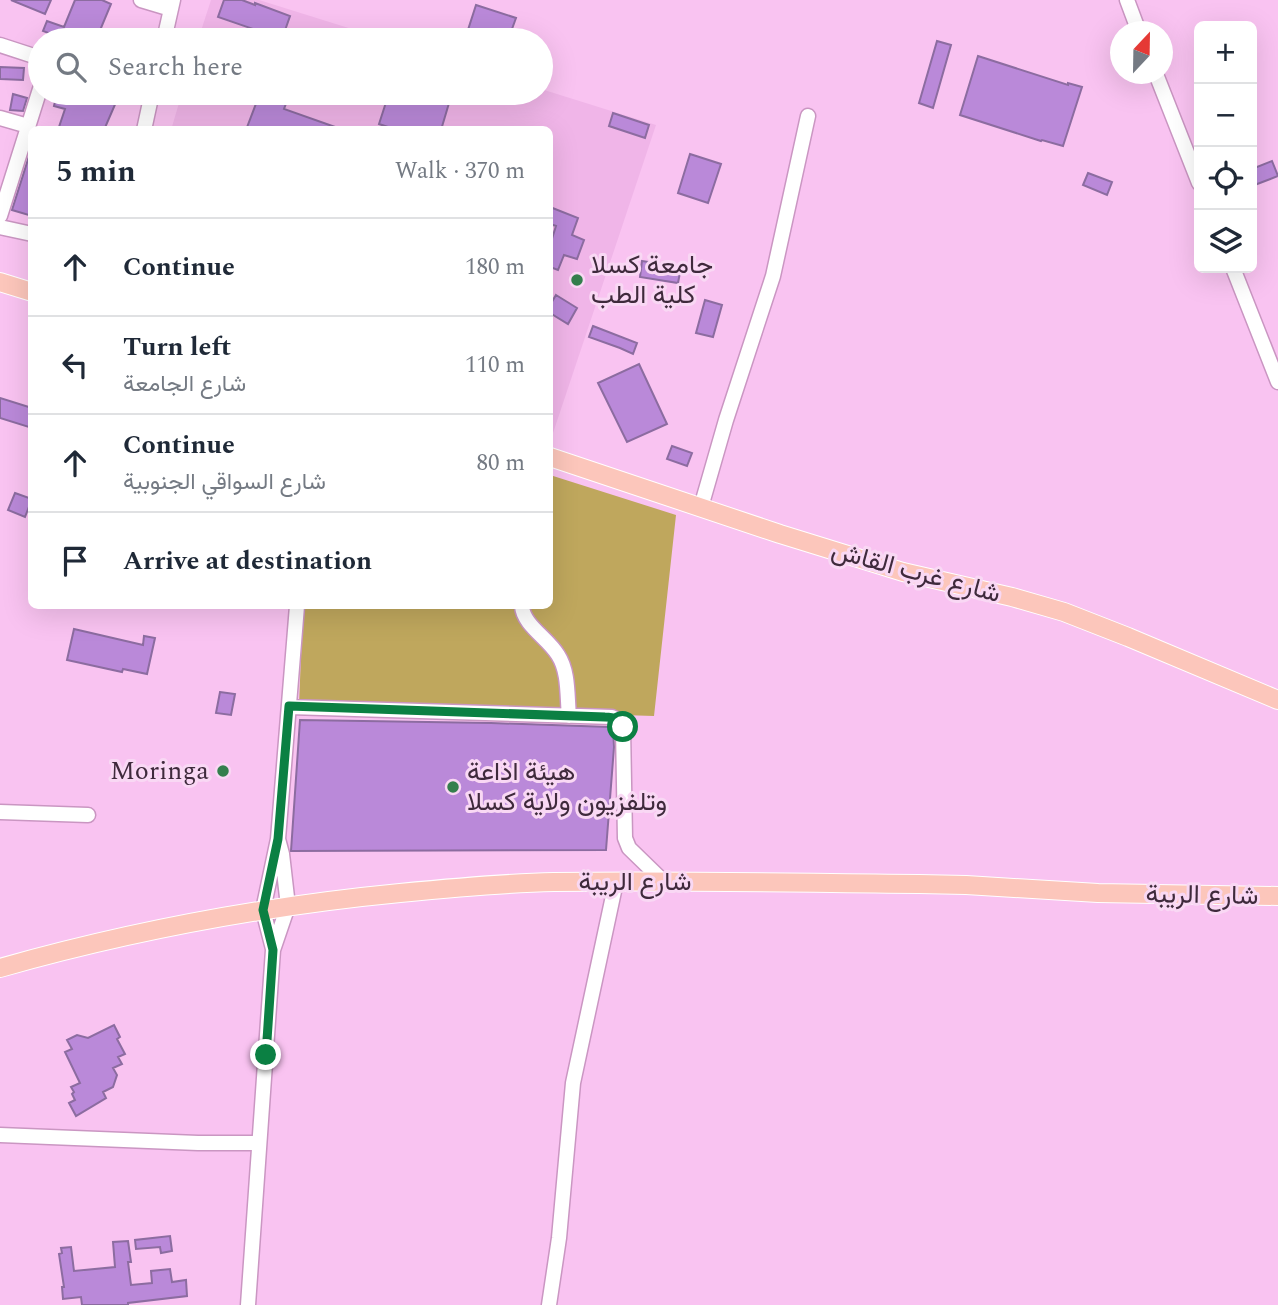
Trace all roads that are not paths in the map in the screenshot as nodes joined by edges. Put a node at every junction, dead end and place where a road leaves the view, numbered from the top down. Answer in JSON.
{"nodes":[{"id":1,"x":141,"y":0,"type":"edge"},
{"id":2,"x":1127,"y":0,"type":"edge"},
{"id":3,"x":172,"y":4,"type":"edge"},
{"id":4,"x":1135,"y":21,"type":"edge"},
{"id":5,"x":167,"y":28,"type":"edge"},
{"id":6,"x":0,"y":44,"type":"edge"},
{"id":7,"x":28,"y":54,"type":"edge"},
{"id":8,"x":1160,"y":84,"type":"edge"},
{"id":9,"x":35,"y":105,"type":"edge"},
{"id":10,"x":146,"y":105,"type":"edge"},
{"id":11,"x":808,"y":116,"type":"dead end"},
{"id":12,"x":0,"y":118,"type":"edge"},
{"id":13,"x":28,"y":126,"type":"junction"},
{"id":14,"x":144,"y":126,"type":"edge"},
{"id":15,"x":1194,"y":170,"type":"edge"},
{"id":16,"x":0,"y":216,"type":"edge"},
{"id":17,"x":0,"y":227,"type":"edge"},
{"id":18,"x":28,"y":233,"type":"edge"},
{"id":19,"x":1235,"y":273,"type":"edge"},
{"id":20,"x":0,"y":282,"type":"edge"},
{"id":21,"x":28,"y":291,"type":"edge"},
{"id":22,"x":1278,"y":382,"type":"edge"},
{"id":23,"x":553,"y":458,"type":"edge"},
{"id":24,"x":701,"y":507,"type":"junction"},
{"id":25,"x":298,"y":609,"type":"edge"},
{"id":26,"x":522,"y":609,"type":"edge"},
{"id":27,"x":1278,"y":700,"type":"edge"},
{"id":28,"x":289,"y":706,"type":"junction"},
{"id":29,"x":569,"y":716,"type":"junction"},
{"id":30,"x":0,"y":812,"type":"edge"},
{"id":31,"x":88,"y":815,"type":"dead end"},
{"id":32,"x":278,"y":839,"type":"junction"},
{"id":33,"x":616,"y":882,"type":"junction"},
{"id":34,"x":664,"y":882,"type":"junction"},
{"id":35,"x":1278,"y":896,"type":"edge"},
{"id":36,"x":288,"y":906,"type":"junction"},
{"id":37,"x":263,"y":910,"type":"junction"},
{"id":38,"x":273,"y":950,"type":"junction"},
{"id":39,"x":0,"y":968,"type":"edge"},
{"id":40,"x":0,"y":1135,"type":"edge"},
{"id":41,"x":259,"y":1143,"type":"junction"},
{"id":42,"x":248,"y":1305,"type":"edge"},
{"id":43,"x":549,"y":1305,"type":"edge"}],
"edges":[{"from":1,"to":3,"type":"street"},
{"from":2,"to":4,"type":"street"},
{"from":3,"to":5,"type":"street"},
{"from":6,"to":7,"type":"street"},
{"from":8,"to":15,"type":"street"},
{"from":9,"to":13,"type":"street"},
{"from":10,"to":14,"type":"street"},
{"from":11,"to":24,"type":"street"},
{"from":12,"to":13,"type":"street"},
{"from":13,"to":16,"type":"street"},
{"from":17,"to":18,"type":"street"},
{"from":19,"to":22,"type":"street"},
{"from":20,"to":21,"type":"main road"},
{"from":23,"to":24,"type":"main road","name":"شارع غرب القاش"},
{"from":24,"to":27,"type":"main road","name":"شارع غرب القاش"},
{"from":25,"to":28,"type":"street"},
{"from":26,"to":29,"type":"street"},
{"from":28,"to":29,"type":"street"},
{"from":28,"to":32,"type":"street"},
{"from":29,"to":34,"type":"street"},
{"from":30,"to":31,"type":"street"},
{"from":32,"to":36,"type":"street"},
{"from":32,"to":37,"type":"street"},
{"from":33,"to":34,"type":"main road","name":"شارع الريبة"},
{"from":33,"to":36,"type":"main road","name":"شارع الريبة"},
{"from":33,"to":43,"type":"street"},
{"from":34,"to":35,"type":"main road","name":"شارع الريبة"},
{"from":36,"to":37,"type":"main road","name":"شارع الريبة"},
{"from":36,"to":38,"type":"street"},
{"from":37,"to":38,"type":"street"},
{"from":37,"to":39,"type":"main road","name":"شارع الريبة"},
{"from":38,"to":41,"type":"street"},
{"from":40,"to":41,"type":"street"},
{"from":41,"to":42,"type":"street"}]}
